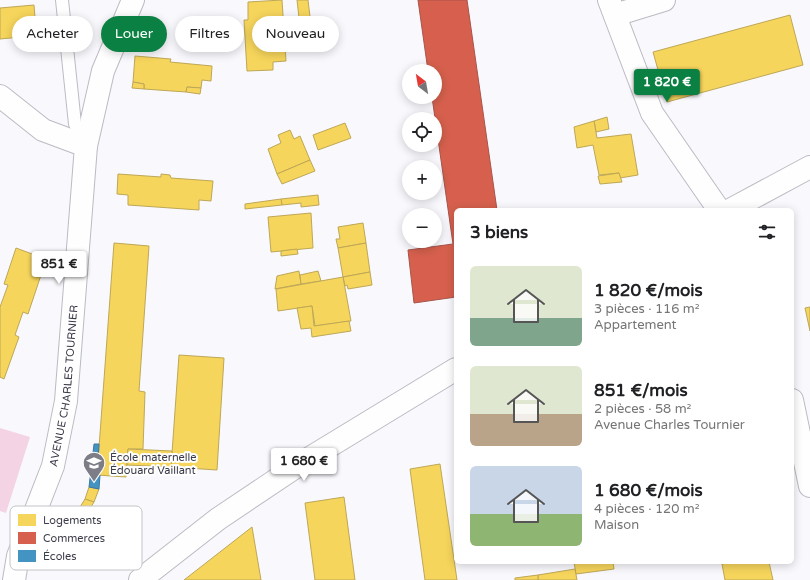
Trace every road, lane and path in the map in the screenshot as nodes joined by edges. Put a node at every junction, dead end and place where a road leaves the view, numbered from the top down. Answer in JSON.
{"nodes":[{"id":1,"x":62,"y":0,"type":"edge"},
{"id":2,"x":133,"y":0,"type":"edge"},
{"id":3,"x":664,"y":0,"type":"edge"},
{"id":4,"x":612,"y":7,"type":"edge"},
{"id":5,"x":0,"y":96,"type":"edge"},
{"id":6,"x":86,"y":146,"type":"junction"},
{"id":7,"x":810,"y":167,"type":"edge"},
{"id":8,"x":751,"y":205,"type":"edge"},
{"id":9,"x":718,"y":208,"type":"edge"},
{"id":10,"x":738,"y":208,"type":"edge"},
{"id":11,"x":454,"y":370,"type":"edge"},
{"id":12,"x":794,"y":410,"type":"edge"},
{"id":13,"x":810,"y":486,"type":"edge"},
{"id":14,"x":37,"y":506,"type":"edge"},
{"id":15,"x":16,"y":570,"type":"edge"},
{"id":16,"x":14,"y":580,"type":"edge"},
{"id":17,"x":140,"y":580,"type":"edge"}],
"edges":[{"from":1,"to":6,"type":"lane"},
{"from":2,"to":6,"type":"street","name":"AVENUE CHARLES TOURNIER"},
{"from":3,"to":4,"type":"street"},
{"from":4,"to":9,"type":"street"},
{"from":5,"to":6,"type":"street"},
{"from":6,"to":14,"type":"street","name":"AVENUE CHARLES TOURNIER"},
{"from":7,"to":8,"type":"street"},
{"from":8,"to":10,"type":"street"},
{"from":11,"to":17,"type":"street"},
{"from":12,"to":13,"type":"street"},
{"from":15,"to":16,"type":"street","name":"AVENUE CHARLES TOURNIER"}]}
